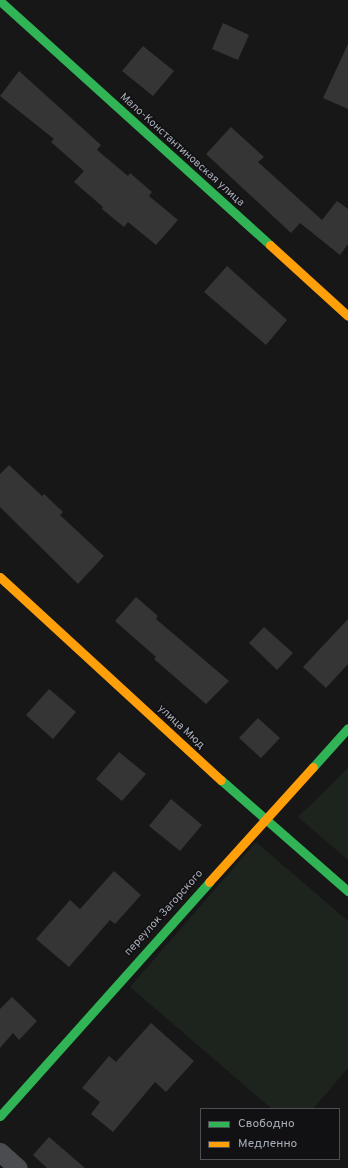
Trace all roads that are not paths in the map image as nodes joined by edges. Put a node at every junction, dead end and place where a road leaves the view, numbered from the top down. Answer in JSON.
{"nodes":[{"id":1,"x":0,"y":2,"type":"edge"},
{"id":2,"x":348,"y":316,"type":"edge"},
{"id":3,"x":0,"y":577,"type":"edge"},
{"id":4,"x":348,"y":728,"type":"edge"},
{"id":5,"x":264,"y":819,"type":"junction"},
{"id":6,"x":348,"y":891,"type":"edge"},
{"id":7,"x":0,"y":1116,"type":"edge"},
{"id":8,"x":0,"y":1152,"type":"edge"},
{"id":9,"x":18,"y":1168,"type":"edge"}],
"edges":[{"from":1,"to":2,"type":"street","name":"Мало-Константиновская улица"},
{"from":3,"to":5,"type":"street","name":"улица Мюд"},
{"from":4,"to":5,"type":"street","name":"переулок Загорского"},
{"from":5,"to":6,"type":"street","name":"улица Мюд"},
{"from":5,"to":7,"type":"street","name":"переулок Загорского"},
{"from":8,"to":9,"type":"street"}]}
